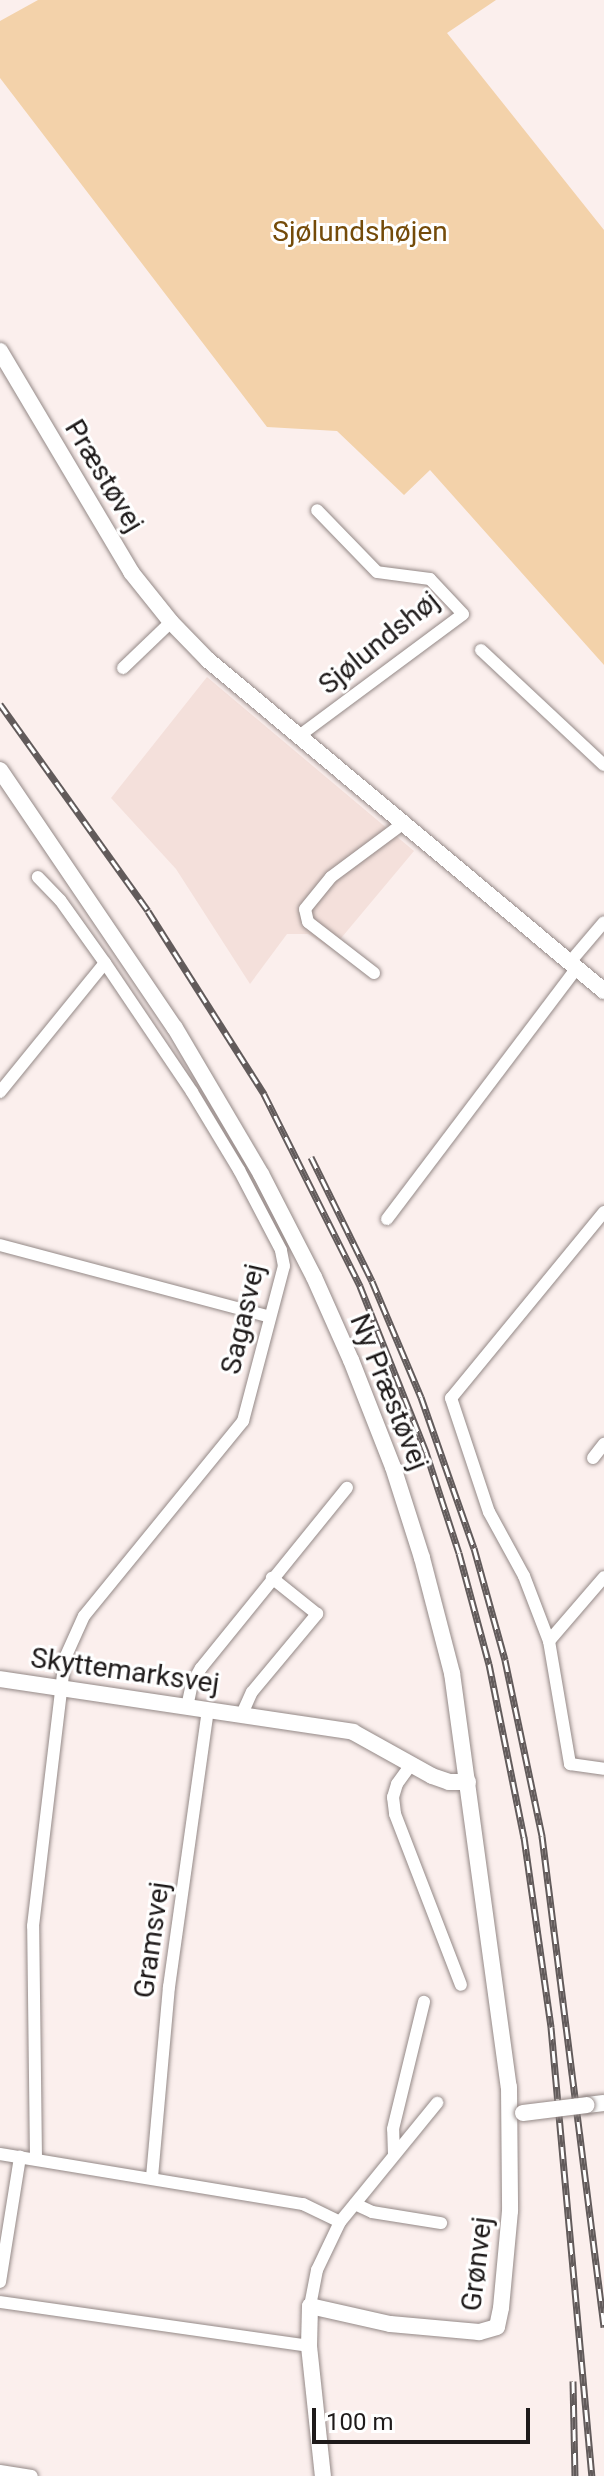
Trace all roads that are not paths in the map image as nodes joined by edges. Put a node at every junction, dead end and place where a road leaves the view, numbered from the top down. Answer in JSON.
{"nodes":[{"id":1,"x":0,"y":351,"type":"edge"},
{"id":2,"x":317,"y":510,"type":"dead end"},
{"id":3,"x":171,"y":622,"type":"junction"},
{"id":4,"x":481,"y":650,"type":"dead end"},
{"id":5,"x":123,"y":668,"type":"dead end"},
{"id":6,"x":299,"y":736,"type":"junction"},
{"id":7,"x":604,"y":765,"type":"edge"},
{"id":8,"x":0,"y":770,"type":"edge"},
{"id":9,"x":405,"y":822,"type":"junction"},
{"id":10,"x":38,"y":877,"type":"dead end"},
{"id":11,"x":604,"y":922,"type":"edge"},
{"id":12,"x":105,"y":963,"type":"junction"},
{"id":13,"x":574,"y":965,"type":"junction"},
{"id":14,"x":374,"y":973,"type":"dead end"},
{"id":15,"x":604,"y":991,"type":"edge"},
{"id":16,"x":0,"y":1092,"type":"edge"},
{"id":17,"x":604,"y":1212,"type":"edge"},
{"id":18,"x":387,"y":1219,"type":"dead end"},
{"id":19,"x":0,"y":1245,"type":"edge"},
{"id":20,"x":270,"y":1317,"type":"junction"},
{"id":21,"x":604,"y":1444,"type":"edge"},
{"id":22,"x":593,"y":1458,"type":"dead end"},
{"id":23,"x":347,"y":1488,"type":"dead end"},
{"id":24,"x":604,"y":1577,"type":"edge"},
{"id":25,"x":272,"y":1578,"type":"junction"},
{"id":26,"x":549,"y":1641,"type":"junction"},
{"id":27,"x":0,"y":1679,"type":"edge"},
{"id":28,"x":60,"y":1688,"type":"junction"},
{"id":29,"x":187,"y":1707,"type":"junction"},
{"id":30,"x":208,"y":1710,"type":"junction"},
{"id":31,"x":242,"y":1714,"type":"junction"},
{"id":32,"x":410,"y":1766,"type":"junction"},
{"id":33,"x":604,"y":1769,"type":"edge"},
{"id":34,"x":468,"y":1782,"type":"junction"},
{"id":35,"x":461,"y":1985,"type":"dead end"},
{"id":36,"x":424,"y":2002,"type":"dead end"},
{"id":37,"x":437,"y":2103,"type":"dead end"},
{"id":38,"x":596,"y":2104,"type":"edge"},
{"id":39,"x":517,"y":2114,"type":"junction"},
{"id":40,"x":0,"y":2154,"type":"edge"},
{"id":41,"x":394,"y":2154,"type":"junction"},
{"id":42,"x":20,"y":2157,"type":"junction"},
{"id":43,"x":36,"y":2159,"type":"junction"},
{"id":44,"x":152,"y":2177,"type":"junction"},
{"id":45,"x":355,"y":2204,"type":"junction"},
{"id":46,"x":340,"y":2222,"type":"junction"},
{"id":47,"x":441,"y":2223,"type":"dead end"},
{"id":48,"x":0,"y":2282,"type":"edge"},
{"id":49,"x":0,"y":2302,"type":"edge"},
{"id":50,"x":310,"y":2306,"type":"junction"},
{"id":51,"x":309,"y":2346,"type":"junction"},
{"id":52,"x":0,"y":2471,"type":"edge"},
{"id":53,"x":32,"y":2476,"type":"edge"},
{"id":54,"x":323,"y":2476,"type":"edge"}],
"edges":[{"from":1,"to":3,"type":"street","name":"Præstøvej"},
{"from":2,"to":6,"type":"street","name":"Sjølundshøj"},
{"from":3,"to":5,"type":"street"},
{"from":3,"to":6,"type":"street","name":"Præstøvej"},
{"from":4,"to":7,"type":"street"},
{"from":6,"to":9,"type":"street","name":"Præstøvej"},
{"from":8,"to":34,"type":"street","name":"Ny Præstøvej"},
{"from":9,"to":13,"type":"street","name":"Præstøvej"},
{"from":9,"to":14,"type":"street"},
{"from":10,"to":12,"type":"street","name":"Sagasvej"},
{"from":11,"to":13,"type":"street"},
{"from":12,"to":16,"type":"street"},
{"from":12,"to":20,"type":"street","name":"Sagasvej"},
{"from":13,"to":15,"type":"street","name":"Præstøvej"},
{"from":13,"to":18,"type":"street"},
{"from":17,"to":26,"type":"street"},
{"from":19,"to":20,"type":"street"},
{"from":20,"to":28,"type":"street","name":"Sagasvej"},
{"from":21,"to":22,"type":"street"},
{"from":23,"to":25,"type":"street"},
{"from":24,"to":26,"type":"street"},
{"from":25,"to":29,"type":"street"},
{"from":25,"to":31,"type":"street","name":"Skyttemarksvej"},
{"from":26,"to":33,"type":"street"},
{"from":27,"to":28,"type":"street","name":"Skyttemarksvej"},
{"from":28,"to":29,"type":"street","name":"Skyttemarksvej"},
{"from":28,"to":43,"type":"street","name":"Sagasvej"},
{"from":29,"to":30,"type":"street","name":"Skyttemarksvej"},
{"from":30,"to":31,"type":"street","name":"Skyttemarksvej"},
{"from":30,"to":44,"type":"street","name":"Gramsvej"},
{"from":31,"to":32,"type":"street","name":"Skyttemarksvej"},
{"from":32,"to":34,"type":"street","name":"Skyttemarksvej"},
{"from":32,"to":35,"type":"street"},
{"from":34,"to":39,"type":"street","name":"Ny Præstøvej"},
{"from":36,"to":41,"type":"street"},
{"from":37,"to":41,"type":"street"},
{"from":38,"to":39,"type":"street","bridge":true},
{"from":39,"to":50,"type":"street","name":"Grønvej"},
{"from":40,"to":42,"type":"street"},
{"from":41,"to":45,"type":"street"},
{"from":42,"to":43,"type":"street"},
{"from":42,"to":48,"type":"street"},
{"from":43,"to":44,"type":"street"},
{"from":44,"to":46,"type":"street"},
{"from":45,"to":46,"type":"street"},
{"from":45,"to":47,"type":"street"},
{"from":46,"to":50,"type":"street"},
{"from":49,"to":51,"type":"street"},
{"from":50,"to":51,"type":"street"},
{"from":51,"to":54,"type":"street"},
{"from":52,"to":53,"type":"street"}]}
